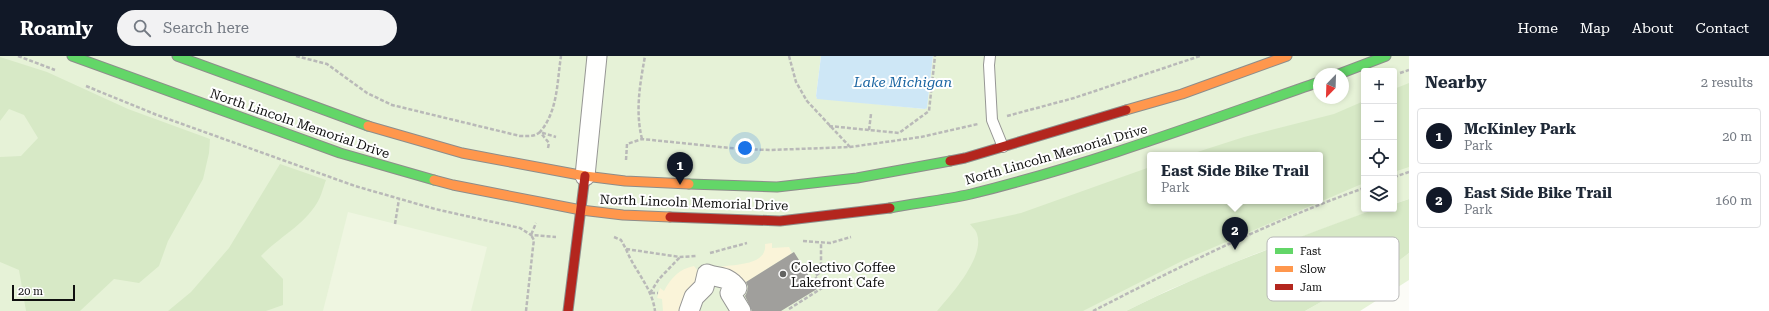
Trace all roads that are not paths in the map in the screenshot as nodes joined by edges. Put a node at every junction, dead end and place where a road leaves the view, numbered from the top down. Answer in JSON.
{"nodes":[{"id":1,"x":72,"y":56,"type":"edge"},
{"id":2,"x":177,"y":56,"type":"edge"},
{"id":3,"x":597,"y":56,"type":"edge"},
{"id":4,"x":990,"y":56,"type":"edge"},
{"id":5,"x":1287,"y":56,"type":"edge"},
{"id":6,"x":1386,"y":56,"type":"edge"},
{"id":7,"x":1349,"y":70,"type":"edge"},
{"id":8,"x":1313,"y":84,"type":"edge"},
{"id":9,"x":1003,"y":147,"type":"junction"},
{"id":10,"x":585,"y":176,"type":"junction"},
{"id":11,"x":581,"y":210,"type":"junction"},
{"id":12,"x":568,"y":311,"type":"edge"},
{"id":13,"x":689,"y":311,"type":"edge"},
{"id":14,"x":741,"y":311,"type":"edge"}],
"edges":[{"from":1,"to":11,"type":"main road","name":"North Lincoln Memorial Drive"},
{"from":2,"to":10,"type":"main road","name":"North Lincoln Memorial Drive"},
{"from":3,"to":10,"type":"street"},
{"from":4,"to":9,"type":"lane"},
{"from":5,"to":9,"type":"main road","name":"North Lincoln Memorial Drive"},
{"from":6,"to":7,"type":"main road"},
{"from":8,"to":11,"type":"main road","name":"North Lincoln Memorial Drive"},
{"from":9,"to":10,"type":"main road","name":"North Lincoln Memorial Drive"},
{"from":10,"to":11,"type":"main road"},
{"from":11,"to":12,"type":"main road"},
{"from":13,"to":14,"type":"street"}]}
